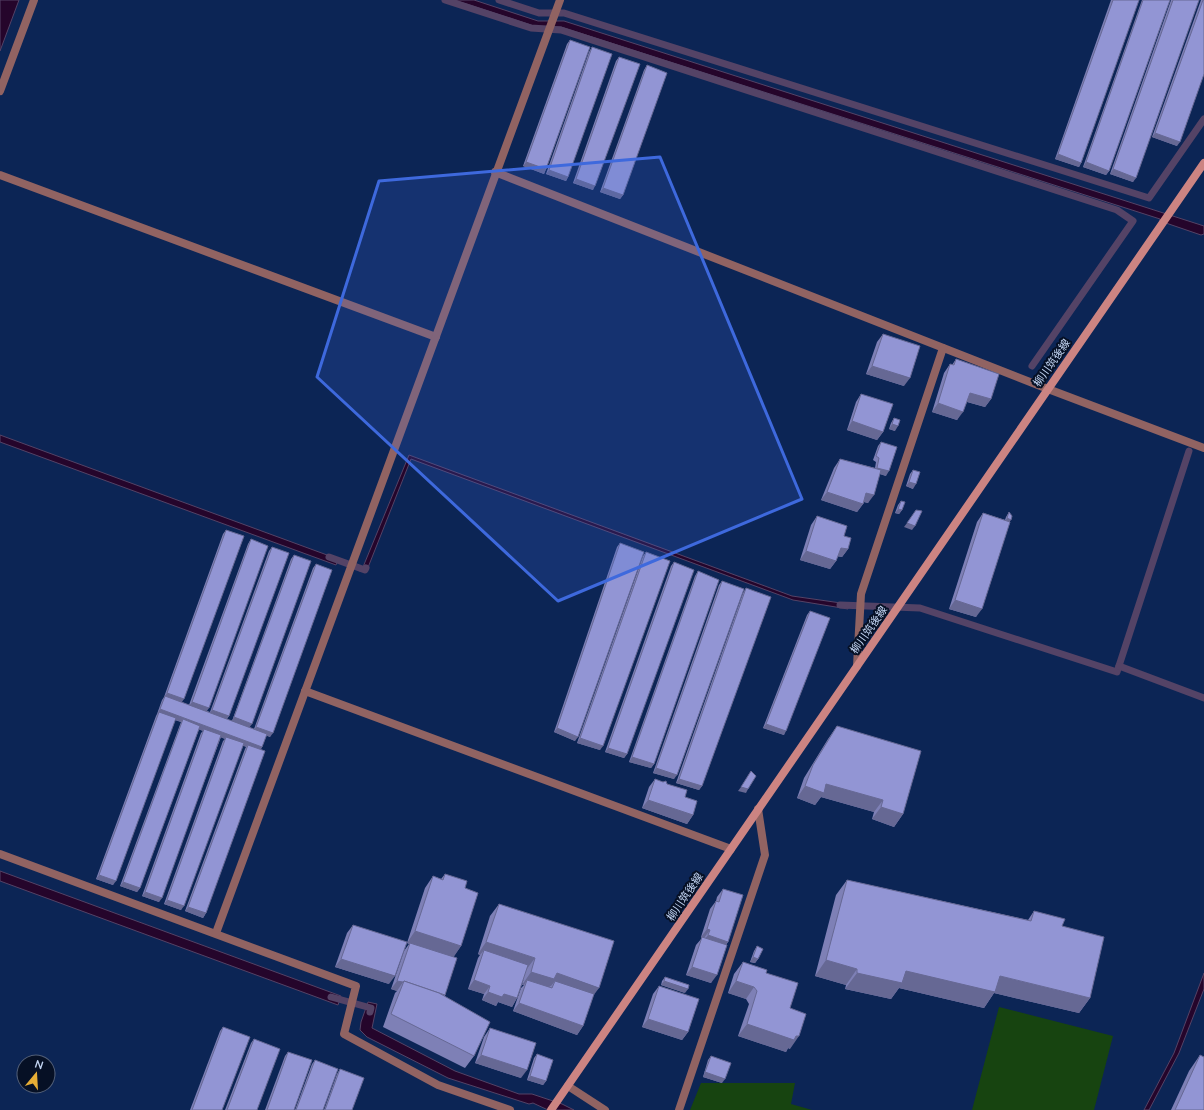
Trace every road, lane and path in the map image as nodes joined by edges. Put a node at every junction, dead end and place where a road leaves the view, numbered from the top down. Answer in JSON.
{"nodes":[{"id":1,"x":34,"y":0,"type":"edge"},
{"id":2,"x":560,"y":0,"type":"edge"},
{"id":3,"x":0,"y":91,"type":"edge"},
{"id":4,"x":1204,"y":163,"type":"edge"},
{"id":5,"x":495,"y":172,"type":"junction"},
{"id":6,"x":0,"y":175,"type":"edge"},
{"id":7,"x":436,"y":336,"type":"junction"},
{"id":8,"x":943,"y":348,"type":"junction"},
{"id":9,"x":1048,"y":389,"type":"junction"},
{"id":10,"x":1204,"y":448,"type":"edge"},
{"id":11,"x":857,"y":666,"type":"junction"},
{"id":12,"x":305,"y":691,"type":"junction"},
{"id":13,"x":758,"y":809,"type":"junction"},
{"id":14,"x":731,"y":849,"type":"junction"},
{"id":15,"x":0,"y":854,"type":"edge"},
{"id":16,"x":216,"y":933,"type":"junction"},
{"id":17,"x":568,"y":1086,"type":"junction"},
{"id":18,"x":510,"y":1110,"type":"edge"},
{"id":19,"x":551,"y":1110,"type":"edge"},
{"id":20,"x":605,"y":1110,"type":"edge"},
{"id":21,"x":679,"y":1110,"type":"edge"}],
"edges":[{"from":1,"to":3,"type":"street"},
{"from":2,"to":5,"type":"street"},
{"from":4,"to":9,"type":"main road","name":"柳川筑後線"},
{"from":5,"to":7,"type":"street"},
{"from":5,"to":8,"type":"street"},
{"from":6,"to":7,"type":"street"},
{"from":7,"to":12,"type":"street"},
{"from":8,"to":9,"type":"street"},
{"from":8,"to":11,"type":"street"},
{"from":9,"to":10,"type":"street"},
{"from":9,"to":11,"type":"main road","name":"柳川筑後線"},
{"from":11,"to":13,"type":"main road","name":"柳川筑後線"},
{"from":12,"to":14,"type":"street"},
{"from":12,"to":16,"type":"street"},
{"from":13,"to":14,"type":"main road","name":"柳川筑後線"},
{"from":13,"to":21,"type":"street"},
{"from":14,"to":17,"type":"main road","name":"柳川筑後線"},
{"from":15,"to":16,"type":"street"},
{"from":16,"to":18,"type":"street"},
{"from":17,"to":19,"type":"main road","name":"柳川筑後線"},
{"from":17,"to":20,"type":"street"}]}
